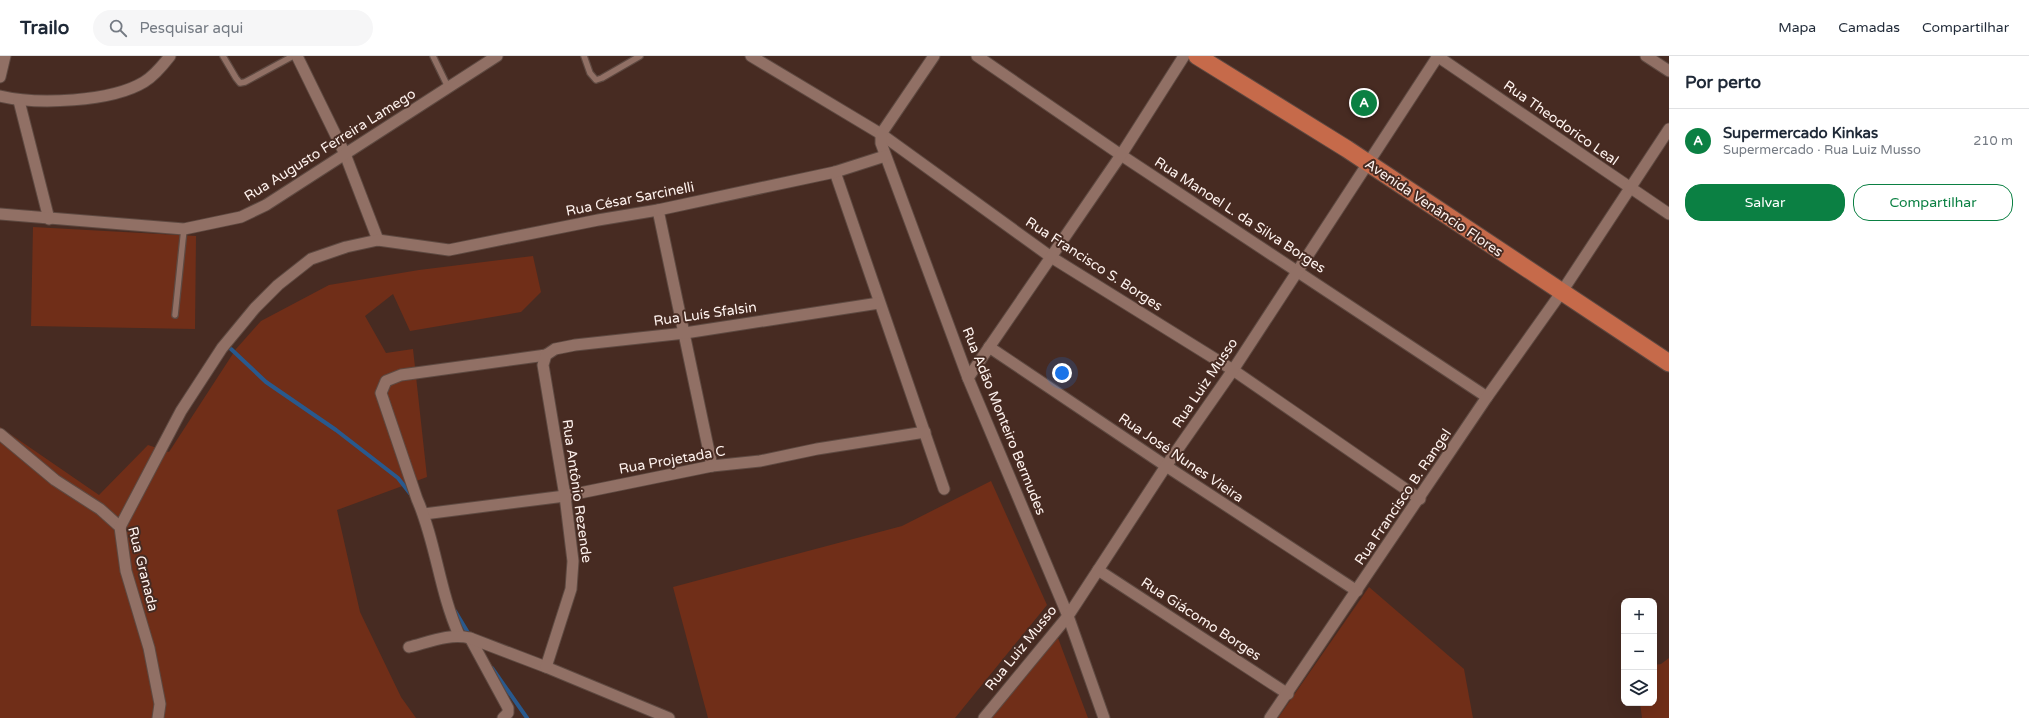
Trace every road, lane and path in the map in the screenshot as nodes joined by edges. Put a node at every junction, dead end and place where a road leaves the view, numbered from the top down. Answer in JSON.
{"nodes":[{"id":1,"x":5,"y":56,"type":"edge"},
{"id":2,"x":170,"y":56,"type":"edge"},
{"id":3,"x":224,"y":56,"type":"edge"},
{"id":4,"x":293,"y":56,"type":"edge"},
{"id":5,"x":297,"y":56,"type":"edge"},
{"id":6,"x":433,"y":56,"type":"edge"},
{"id":7,"x":497,"y":56,"type":"edge"},
{"id":8,"x":584,"y":56,"type":"edge"},
{"id":9,"x":640,"y":56,"type":"edge"},
{"id":10,"x":751,"y":56,"type":"edge"},
{"id":11,"x":934,"y":56,"type":"edge"},
{"id":12,"x":977,"y":56,"type":"edge"},
{"id":13,"x":1184,"y":56,"type":"edge"},
{"id":14,"x":1197,"y":56,"type":"edge"},
{"id":15,"x":1438,"y":56,"type":"edge"},
{"id":16,"x":1646,"y":56,"type":"edge"},
{"id":17,"x":1669,"y":71,"type":"edge"},
{"id":18,"x":0,"y":77,"type":"edge"},
{"id":19,"x":448,"y":87,"type":"junction"},
{"id":20,"x":0,"y":96,"type":"edge"},
{"id":21,"x":19,"y":101,"type":"junction"},
{"id":22,"x":1669,"y":129,"type":"edge"},
{"id":23,"x":881,"y":134,"type":"junction"},
{"id":24,"x":345,"y":154,"type":"junction"},
{"id":25,"x":1120,"y":155,"type":"junction"},
{"id":26,"x":885,"y":156,"type":"junction"},
{"id":27,"x":1369,"y":164,"type":"junction"},
{"id":28,"x":835,"y":172,"type":"junction"},
{"id":29,"x":1631,"y":189,"type":"junction"},
{"id":30,"x":658,"y":210,"type":"junction"},
{"id":31,"x":0,"y":214,"type":"edge"},
{"id":32,"x":1669,"y":214,"type":"edge"},
{"id":33,"x":49,"y":219,"type":"junction"},
{"id":34,"x":184,"y":228,"type":"junction"},
{"id":35,"x":378,"y":240,"type":"junction"},
{"id":36,"x":1051,"y":257,"type":"junction"},
{"id":37,"x":1298,"y":271,"type":"junction"},
{"id":38,"x":1561,"y":293,"type":"junction"},
{"id":39,"x":879,"y":303,"type":"junction"},
{"id":40,"x":175,"y":315,"type":"dead end"},
{"id":41,"x":685,"y":333,"type":"junction"},
{"id":42,"x":989,"y":347,"type":"junction"},
{"id":43,"x":544,"y":360,"type":"junction"},
{"id":44,"x":1669,"y":363,"type":"edge"},
{"id":45,"x":1232,"y":370,"type":"junction"},
{"id":46,"x":968,"y":378,"type":"junction"},
{"id":47,"x":1487,"y":397,"type":"junction"},
{"id":48,"x":926,"y":432,"type":"junction"},
{"id":49,"x":0,"y":434,"type":"edge"},
{"id":50,"x":712,"y":466,"type":"junction"},
{"id":51,"x":1166,"y":466,"type":"junction"},
{"id":52,"x":944,"y":488,"type":"dead end"},
{"id":53,"x":565,"y":496,"type":"junction"},
{"id":54,"x":1420,"y":499,"type":"junction"},
{"id":55,"x":424,"y":514,"type":"junction"},
{"id":56,"x":120,"y":527,"type":"junction"},
{"id":57,"x":1098,"y":570,"type":"junction"},
{"id":58,"x":1357,"y":591,"type":"junction"},
{"id":59,"x":1068,"y":616,"type":"junction"},
{"id":60,"x":465,"y":637,"type":"junction"},
{"id":61,"x":410,"y":647,"type":"dead end"},
{"id":62,"x":546,"y":667,"type":"junction"},
{"id":63,"x":1288,"y":694,"type":"junction"},
{"id":64,"x":160,"y":704,"type":"junction"},
{"id":65,"x":506,"y":713,"type":"edge"},
{"id":66,"x":158,"y":718,"type":"edge"},
{"id":67,"x":166,"y":718,"type":"edge"},
{"id":68,"x":669,"y":718,"type":"edge"},
{"id":69,"x":984,"y":718,"type":"edge"},
{"id":70,"x":1104,"y":718,"type":"edge"},
{"id":71,"x":1270,"y":718,"type":"edge"}],
"edges":[{"from":1,"to":18,"type":"street"},
{"from":2,"to":21,"type":"street"},
{"from":3,"to":4,"type":"lane"},
{"from":5,"to":24,"type":"street"},
{"from":6,"to":19,"type":"lane"},
{"from":7,"to":19,"type":"street","name":"Rua Augusto Ferreira Lamego"},
{"from":8,"to":9,"type":"lane"},
{"from":10,"to":23,"type":"street","name":"Rua Francisco S. Borges"},
{"from":11,"to":23,"type":"street"},
{"from":12,"to":25,"type":"street","name":"Rua Manoel L. da Silva Borges"},
{"from":13,"to":25,"type":"street"},
{"from":14,"to":27,"type":"main road","name":"Avenida Venâncio Flores"},
{"from":15,"to":27,"type":"street","name":"Rua Luiz Musso"},
{"from":15,"to":29,"type":"street","name":"Rua Theodorico Leal"},
{"from":16,"to":17,"type":"street"},
{"from":19,"to":24,"type":"street","name":"Rua Augusto Ferreira Lamego"},
{"from":20,"to":21,"type":"street"},
{"from":21,"to":33,"type":"street"},
{"from":22,"to":29,"type":"street","name":"Rua Francisco B. Rangel"},
{"from":23,"to":26,"type":"street","name":"Rua Adão Monteiro Bermudes"},
{"from":23,"to":36,"type":"street","name":"Rua Francisco S. Borges"},
{"from":24,"to":34,"type":"street","name":"Rua Augusto Ferreira Lamego"},
{"from":24,"to":35,"type":"street"},
{"from":25,"to":36,"type":"street"},
{"from":25,"to":37,"type":"street","name":"Rua Manoel L. da Silva Borges"},
{"from":26,"to":28,"type":"street","name":"Rua César Sarcinelli"},
{"from":26,"to":46,"type":"street","name":"Rua Adão Monteiro Bermudes"},
{"from":27,"to":37,"type":"street","name":"Rua Luiz Musso"},
{"from":27,"to":38,"type":"main road","name":"Avenida Venâncio Flores"},
{"from":28,"to":30,"type":"street","name":"Rua César Sarcinelli"},
{"from":28,"to":39,"type":"street"},
{"from":29,"to":32,"type":"street","name":"Rua Theodorico Leal"},
{"from":29,"to":38,"type":"street","name":"Rua Francisco B. Rangel"},
{"from":30,"to":35,"type":"street","name":"Rua César Sarcinelli"},
{"from":30,"to":41,"type":"street"},
{"from":31,"to":33,"type":"street","name":"Rua Augusto Ferreira Lamego"},
{"from":33,"to":34,"type":"street","name":"Rua Augusto Ferreira Lamego"},
{"from":34,"to":40,"type":"lane"},
{"from":35,"to":56,"type":"street"},
{"from":36,"to":42,"type":"street"},
{"from":36,"to":45,"type":"street","name":"Rua Francisco S. Borges"},
{"from":37,"to":45,"type":"street","name":"Rua Luiz Musso"},
{"from":37,"to":47,"type":"street","name":"Rua Manoel L. da Silva Borges"},
{"from":38,"to":44,"type":"main road","name":"Avenida Venâncio Flores"},
{"from":38,"to":47,"type":"street","name":"Rua Francisco B. Rangel"},
{"from":39,"to":41,"type":"street","name":"Rua Luís Sfalsin"},
{"from":39,"to":48,"type":"street"},
{"from":41,"to":43,"type":"street","name":"Rua Luís Sfalsin"},
{"from":41,"to":50,"type":"street"},
{"from":42,"to":46,"type":"street"},
{"from":42,"to":51,"type":"street","name":"Rua José Nunes Vieira"},
{"from":43,"to":53,"type":"street","name":"Rua Antônio Rezende"},
{"from":43,"to":55,"type":"street","name":"Rua Luís Sfalsin"},
{"from":45,"to":51,"type":"street","name":"Rua Luiz Musso"},
{"from":45,"to":54,"type":"street","name":"Rua Francisco S. Borges"},
{"from":46,"to":59,"type":"street","name":"Rua Adão Monteiro Bermudes"},
{"from":47,"to":54,"type":"street","name":"Rua Francisco B. Rangel"},
{"from":48,"to":50,"type":"street","name":"Rua Projetada C"},
{"from":48,"to":52,"type":"street"},
{"from":49,"to":56,"type":"street","name":"Rua Granada"},
{"from":50,"to":53,"type":"street","name":"Rua Projetada C"},
{"from":51,"to":57,"type":"street","name":"Rua Luiz Musso"},
{"from":51,"to":58,"type":"street","name":"Rua José Nunes Vieira"},
{"from":53,"to":55,"type":"street","name":"Rua Projetada C"},
{"from":53,"to":62,"type":"street","name":"Rua Antônio Rezende"},
{"from":54,"to":58,"type":"street","name":"Rua Francisco B. Rangel"},
{"from":55,"to":60,"type":"street","name":"Rua Luís Sfalsin"},
{"from":56,"to":64,"type":"street","name":"Rua Granada"},
{"from":57,"to":59,"type":"street","name":"Rua Luiz Musso"},
{"from":57,"to":63,"type":"street","name":"Rua Giácomo Borges"},
{"from":58,"to":63,"type":"street","name":"Rua Francisco B. Rangel"},
{"from":59,"to":69,"type":"street","name":"Rua Luiz Musso"},
{"from":59,"to":70,"type":"street","name":"Rua Adão Monteiro Bermudes"},
{"from":60,"to":61,"type":"street"},
{"from":60,"to":62,"type":"street"},
{"from":60,"to":65,"type":"street","name":"Rua Luís Sfalsin"},
{"from":62,"to":68,"type":"street"},
{"from":63,"to":71,"type":"street","name":"Rua Francisco B. Rangel"},
{"from":64,"to":66,"type":"street","name":"Rua Granada"},
{"from":64,"to":67,"type":"street"}]}
